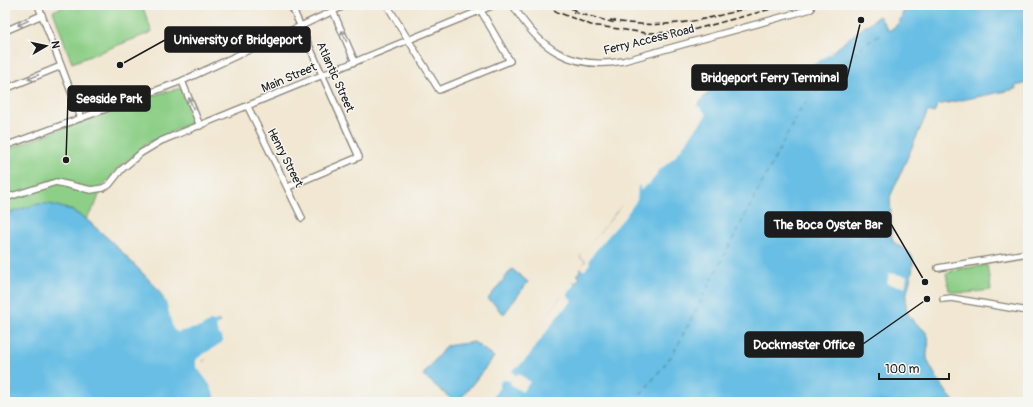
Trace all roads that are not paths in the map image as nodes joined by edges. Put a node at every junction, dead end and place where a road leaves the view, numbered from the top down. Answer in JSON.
{"nodes":[{"id":1,"x":38,"y":5,"type":"edge"},
{"id":2,"x":291,"y":5,"type":"edge"},
{"id":3,"x":346,"y":5,"type":"edge"},
{"id":4,"x":387,"y":5,"type":"edge"},
{"id":5,"x":494,"y":5,"type":"edge"},
{"id":6,"x":513,"y":5,"type":"edge"},
{"id":7,"x":811,"y":9,"type":"dead end"},
{"id":8,"x":481,"y":10,"type":"junction"},
{"id":9,"x":333,"y":11,"type":"junction"},
{"id":10,"x":42,"y":15,"type":"junction"},
{"id":11,"x":300,"y":26,"type":"junction"},
{"id":12,"x":5,"y":31,"type":"edge"},
{"id":13,"x":408,"y":40,"type":"junction"},
{"id":14,"x":355,"y":62,"type":"junction"},
{"id":15,"x":61,"y":66,"type":"junction"},
{"id":16,"x":323,"y":76,"type":"junction"},
{"id":17,"x":182,"y":81,"type":"junction"},
{"id":18,"x":5,"y":89,"type":"edge"},
{"id":19,"x":248,"y":107,"type":"junction"},
{"id":20,"x":81,"y":118,"type":"junction"},
{"id":21,"x":200,"y":126,"type":"junction"},
{"id":22,"x":5,"y":146,"type":"edge"},
{"id":23,"x":288,"y":187,"type":"junction"},
{"id":24,"x":5,"y":198,"type":"edge"},
{"id":25,"x":302,"y":218,"type":"dead end"},
{"id":26,"x":1028,"y":253,"type":"edge"},
{"id":27,"x":938,"y":268,"type":"dead end"},
{"id":28,"x":943,"y":299,"type":"dead end"},
{"id":29,"x":1028,"y":311,"type":"edge"}],
"edges":[{"from":1,"to":10,"type":"street"},
{"from":2,"to":11,"type":"street","name":"Atlantic Street"},
{"from":3,"to":9,"type":"street"},
{"from":4,"to":13,"type":"street"},
{"from":5,"to":8,"type":"street","name":"Main Street"},
{"from":6,"to":7,"type":"street","name":"Ferry Access Road"},
{"from":8,"to":13,"type":"street","name":"Main Street"},
{"from":8,"to":13,"type":"street"},
{"from":9,"to":11,"type":"street"},
{"from":14,"to":9,"type":"street","one_way":true},
{"from":10,"to":12,"type":"street","one_way":true},
{"from":10,"to":15,"type":"street"},
{"from":11,"to":16,"type":"street","name":"Atlantic Street"},
{"from":11,"to":17,"type":"street"},
{"from":13,"to":14,"type":"street","name":"Main Street"},
{"from":14,"to":16,"type":"street","name":"Main Street"},
{"from":15,"to":18,"type":"street","one_way":true},
{"from":15,"to":20,"type":"street"},
{"from":16,"to":19,"type":"street","name":"Main Street"},
{"from":16,"to":23,"type":"street","name":"Atlantic Street"},
{"from":17,"to":20,"type":"street"},
{"from":21,"to":17,"type":"street","one_way":true},
{"from":19,"to":21,"type":"street","name":"Main Street"},
{"from":19,"to":23,"type":"street","name":"Henry Street"},
{"from":20,"to":22,"type":"street"},
{"from":21,"to":24,"type":"street","name":"Main Street"},
{"from":23,"to":25,"type":"street","name":"Henry Street"},
{"from":26,"to":27,"type":"street"},
{"from":28,"to":29,"type":"street"}]}
